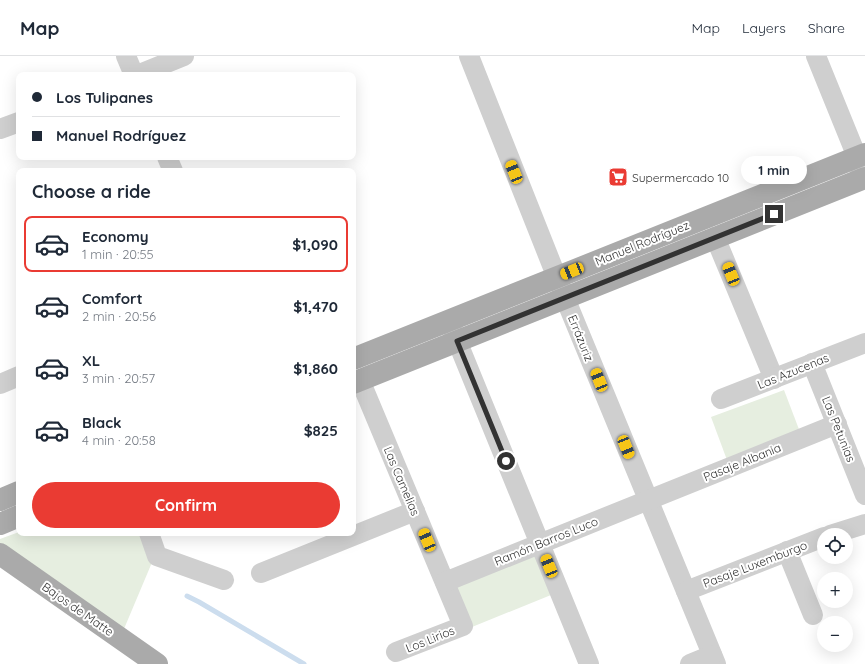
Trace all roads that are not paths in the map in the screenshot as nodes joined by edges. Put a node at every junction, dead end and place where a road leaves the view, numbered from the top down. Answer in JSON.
{"nodes":[{"id":1,"x":126,"y":56,"type":"edge"},
{"id":2,"x":184,"y":56,"type":"edge"},
{"id":3,"x":468,"y":56,"type":"edge"},
{"id":4,"x":816,"y":56,"type":"edge"},
{"id":5,"x":134,"y":72,"type":"edge"},
{"id":6,"x":144,"y":72,"type":"edge"},
{"id":7,"x":16,"y":123,"type":"edge"},
{"id":8,"x":0,"y":129,"type":"edge"},
{"id":9,"x":861,"y":156,"type":"edge"},
{"id":10,"x":864,"y":180,"type":"edge"},
{"id":11,"x":715,"y":237,"type":"junction"},
{"id":12,"x":557,"y":278,"type":"junction"},
{"id":13,"x":565,"y":298,"type":"junction"},
{"id":14,"x":449,"y":321,"type":"junction"},
{"id":15,"x":457,"y":341,"type":"junction"},
{"id":16,"x":865,"y":343,"type":"edge"},
{"id":17,"x":356,"y":358,"type":"edge"},
{"id":18,"x":812,"y":363,"type":"junction"},
{"id":19,"x":16,"y":377,"type":"edge"},
{"id":20,"x":774,"y":379,"type":"junction"},
{"id":21,"x":356,"y":381,"type":"edge"},
{"id":22,"x":0,"y":384,"type":"edge"},
{"id":23,"x":721,"y":400,"type":"dead end"},
{"id":24,"x":837,"y":424,"type":"junction"},
{"id":25,"x":16,"y":493,"type":"edge"},
{"id":26,"x":865,"y":495,"type":"edge"},
{"id":27,"x":0,"y":500,"type":"edge"},
{"id":28,"x":648,"y":500,"type":"junction"},
{"id":29,"x":415,"y":511,"type":"junction"},
{"id":30,"x":16,"y":517,"type":"edge"},
{"id":31,"x":0,"y":524,"type":"edge"},
{"id":32,"x":865,"y":524,"type":"edge"},
{"id":33,"x":852,"y":528,"type":"edge"},
{"id":34,"x":356,"y":535,"type":"edge"},
{"id":35,"x":150,"y":536,"type":"edge"},
{"id":36,"x":353,"y":536,"type":"edge"},
{"id":37,"x":817,"y":540,"type":"edge"},
{"id":38,"x":539,"y":544,"type":"junction"},
{"id":39,"x":787,"y":551,"type":"junction"},
{"id":40,"x":0,"y":554,"type":"edge"},
{"id":41,"x":261,"y":573,"type":"dead end"},
{"id":42,"x":224,"y":580,"type":"dead end"},
{"id":43,"x":445,"y":582,"type":"junction"},
{"id":44,"x":686,"y":591,"type":"junction"},
{"id":45,"x":813,"y":614,"type":"dead end"},
{"id":46,"x":463,"y":626,"type":"joint"},
{"id":47,"x":396,"y":652,"type":"dead end"},
{"id":48,"x":714,"y":659,"type":"edge"},
{"id":49,"x":157,"y":664,"type":"edge"},
{"id":50,"x":589,"y":664,"type":"edge"},
{"id":51,"x":690,"y":664,"type":"edge"}],
"edges":[{"from":1,"to":5,"type":"street"},
{"from":2,"to":6,"type":"street"},
{"from":3,"to":12,"type":"street","name":"Errázuriz"},
{"from":4,"to":9,"type":"street"},
{"from":7,"to":8,"type":"street"},
{"from":9,"to":10,"type":"street"},
{"from":9,"to":12,"type":"main road","name":"Manuel Rodríguez"},
{"from":10,"to":11,"type":"main road","name":"Manuel Rodríguez"},
{"from":11,"to":13,"type":"main road","name":"Manuel Rodríguez"},
{"from":11,"to":20,"type":"street"},
{"from":12,"to":13,"type":"street","name":"Errázuriz"},
{"from":12,"to":14,"type":"main road","name":"Manuel Rodríguez"},
{"from":13,"to":15,"type":"main road","name":"Manuel Rodríguez"},
{"from":13,"to":28,"type":"street","name":"Errázuriz"},
{"from":14,"to":15,"type":"street"},
{"from":14,"to":17,"type":"main road","name":"Manuel Rodríguez"},
{"from":15,"to":21,"type":"main road","name":"Manuel Rodríguez"},
{"from":15,"to":38,"type":"street"},
{"from":16,"to":18,"type":"street","name":"Las Azucenas"},
{"from":18,"to":20,"type":"street","name":"Las Azucenas"},
{"from":18,"to":24,"type":"street","name":"Las Petunias"},
{"from":19,"to":22,"type":"street"},
{"from":20,"to":23,"type":"street","name":"Las Azucenas"},
{"from":21,"to":29,"type":"street","name":"Las Camelias"},
{"from":24,"to":26,"type":"street","name":"Las Petunias"},
{"from":24,"to":28,"type":"street","name":"Pasaje Albania"},
{"from":25,"to":27,"type":"main road"},
{"from":28,"to":38,"type":"street","name":"Ramón Barros Luco"},
{"from":28,"to":44,"type":"street","name":"Errázuriz"},
{"from":29,"to":34,"type":"street"},
{"from":29,"to":43,"type":"street","name":"Las Camelias"},
{"from":30,"to":31,"type":"main road"},
{"from":32,"to":33,"type":"street"},
{"from":35,"to":42,"type":"street"},
{"from":36,"to":41,"type":"street"},
{"from":37,"to":39,"type":"street","name":"Pasaje Luxemburgo"},
{"from":38,"to":43,"type":"street","name":"Ramón Barros Luco"},
{"from":38,"to":50,"type":"street"},
{"from":39,"to":44,"type":"street","name":"Pasaje Luxemburgo"},
{"from":39,"to":45,"type":"street"},
{"from":40,"to":49,"type":"main road","name":"Bajos de Matte"},
{"from":43,"to":46,"type":"street","name":"Las Camelias"},
{"from":44,"to":48,"type":"street","name":"Errázuriz"},
{"from":46,"to":47,"type":"street","name":"Los Lirios"},
{"from":48,"to":51,"type":"street"}]}
